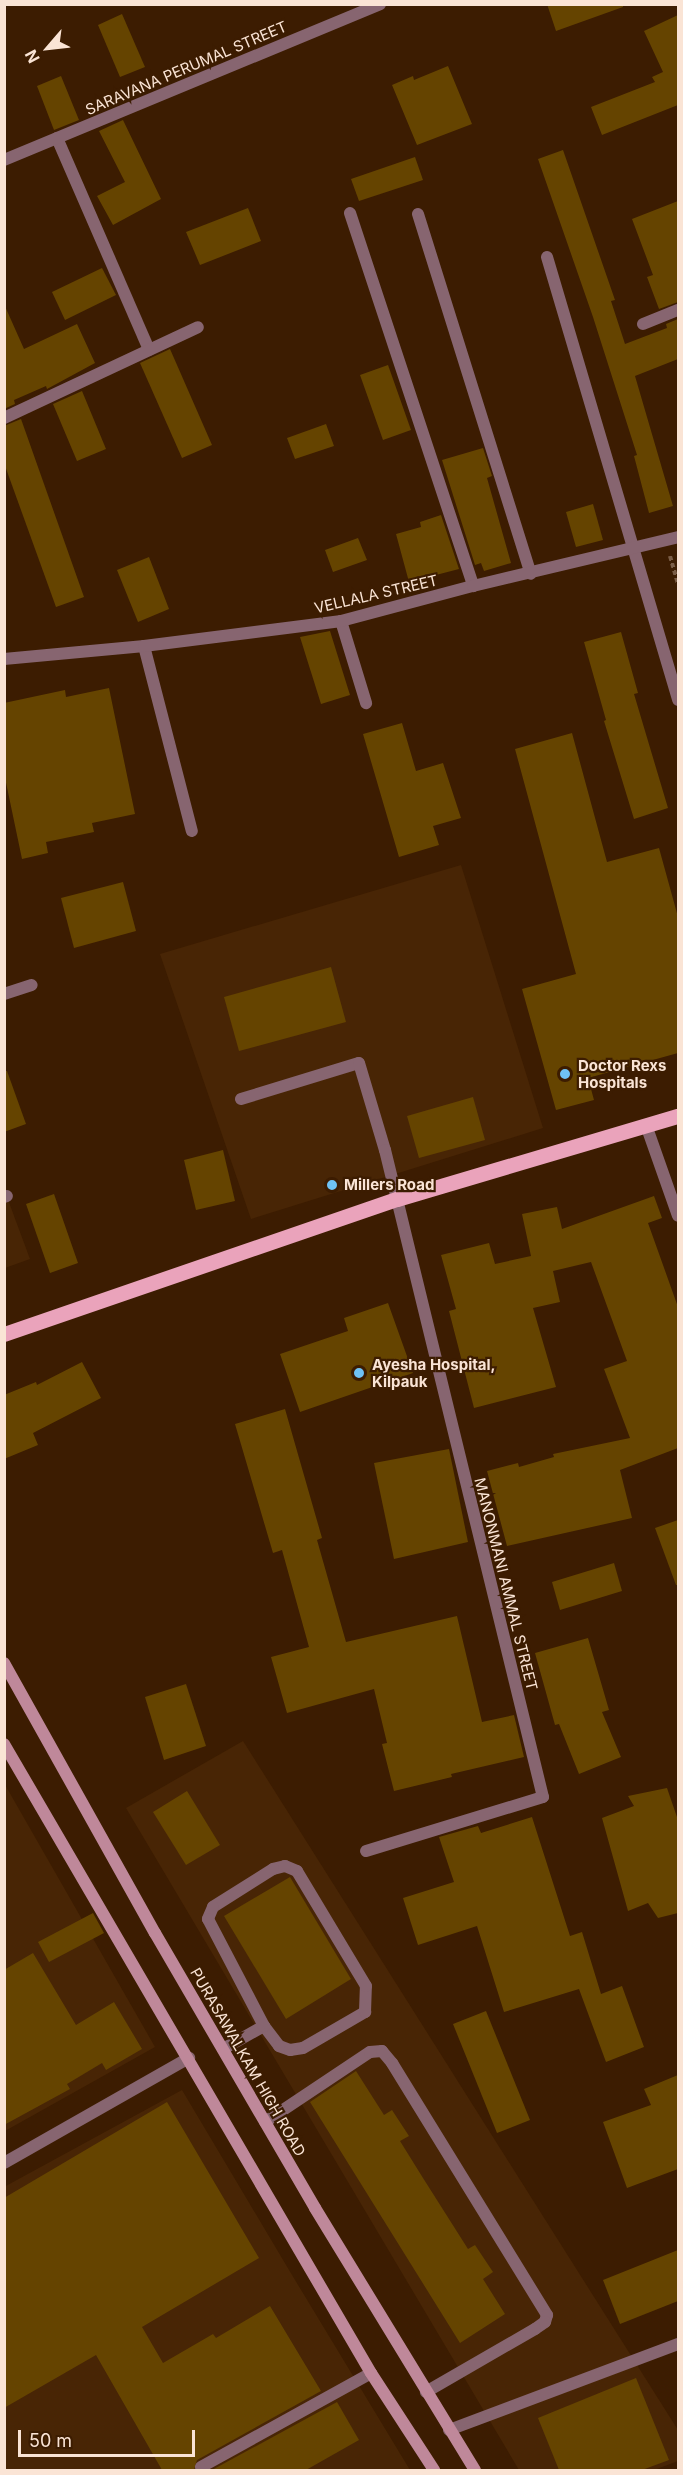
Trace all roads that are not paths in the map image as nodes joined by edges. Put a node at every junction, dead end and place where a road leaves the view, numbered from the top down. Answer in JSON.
{"nodes":[{"id":1,"x":380,"y":4,"type":"edge"},
{"id":2,"x":57,"y":138,"type":"junction"},
{"id":3,"x":5,"y":158,"type":"edge"},
{"id":4,"x":350,"y":213,"type":"dead end"},
{"id":5,"x":418,"y":214,"type":"dead end"},
{"id":6,"x":547,"y":257,"type":"dead end"},
{"id":7,"x":678,"y":310,"type":"edge"},
{"id":8,"x":643,"y":324,"type":"dead end"},
{"id":9,"x":198,"y":327,"type":"dead end"},
{"id":10,"x":149,"y":350,"type":"junction"},
{"id":11,"x":4,"y":418,"type":"edge"},
{"id":12,"x":678,"y":537,"type":"edge"},
{"id":13,"x":633,"y":546,"type":"junction"},
{"id":14,"x":531,"y":574,"type":"junction"},
{"id":15,"x":473,"y":586,"type":"junction"},
{"id":16,"x":341,"y":621,"type":"junction"},
{"id":17,"x":144,"y":646,"type":"junction"},
{"id":18,"x":4,"y":659,"type":"edge"},
{"id":19,"x":678,"y":700,"type":"edge"},
{"id":20,"x":366,"y":703,"type":"dead end"},
{"id":21,"x":192,"y":831,"type":"dead end"},
{"id":22,"x":32,"y":986,"type":"dead end"},
{"id":23,"x":4,"y":994,"type":"edge"},
{"id":24,"x":241,"y":1099,"type":"dead end"},
{"id":25,"x":678,"y":1116,"type":"edge"},
{"id":26,"x":646,"y":1125,"type":"junction"},
{"id":27,"x":397,"y":1199,"type":"junction"},
{"id":28,"x":678,"y":1216,"type":"edge"},
{"id":29,"x":4,"y":1334,"type":"edge"},
{"id":30,"x":4,"y":1663,"type":"edge"},
{"id":31,"x":4,"y":1744,"type":"edge"},
{"id":32,"x":366,"y":1851,"type":"dead end"},
{"id":33,"x":264,"y":2026,"type":"junction"},
{"id":34,"x":223,"y":2049,"type":"junction"},
{"id":35,"x":189,"y":2058,"type":"junction"},
{"id":36,"x":265,"y":2122,"type":"junction"},
{"id":37,"x":4,"y":2163,"type":"edge"},
{"id":38,"x":678,"y":2344,"type":"edge"},
{"id":39,"x":371,"y":2373,"type":"junction"},
{"id":40,"x":426,"y":2392,"type":"junction"},
{"id":41,"x":449,"y":2430,"type":"junction"},
{"id":42,"x":201,"y":2467,"type":"dead end"},
{"id":43,"x":434,"y":2470,"type":"edge"},
{"id":44,"x":475,"y":2470,"type":"edge"}],
"edges":[{"from":1,"to":2,"type":"street","name":"SARAVANA PERUMAL STREET"},
{"from":2,"to":3,"type":"street","name":"SARAVANA PERUMAL STREET"},
{"from":2,"to":10,"type":"street"},
{"from":4,"to":15,"type":"street"},
{"from":5,"to":14,"type":"street"},
{"from":6,"to":13,"type":"street"},
{"from":7,"to":8,"type":"street"},
{"from":9,"to":10,"type":"street"},
{"from":10,"to":11,"type":"street"},
{"from":12,"to":13,"type":"street","name":"VELLALA STREET"},
{"from":13,"to":14,"type":"street","name":"VELLALA STREET"},
{"from":13,"to":19,"type":"street"},
{"from":14,"to":15,"type":"street","name":"VELLALA STREET"},
{"from":15,"to":16,"type":"street","name":"VELLALA STREET"},
{"from":16,"to":17,"type":"street","name":"VELLALA STREET"},
{"from":16,"to":20,"type":"street"},
{"from":17,"to":18,"type":"street","name":"VELLALA STREET"},
{"from":17,"to":21,"type":"street"},
{"from":22,"to":23,"type":"street"},
{"from":24,"to":27,"type":"street"},
{"from":25,"to":26,"type":"main road"},
{"from":26,"to":27,"type":"main road"},
{"from":26,"to":28,"type":"street"},
{"from":27,"to":29,"type":"main road"},
{"from":27,"to":32,"type":"street","name":"MANONMANI AMMAL STREET"},
{"from":30,"to":34,"type":"main road","name":"PURASAWALKAM HIGH ROAD"},
{"from":31,"to":35,"type":"main road"},
{"from":33,"to":33,"type":"street"},
{"from":33,"to":34,"type":"street"},
{"from":34,"to":36,"type":"main road","name":"PURASAWALKAM HIGH ROAD"},
{"from":35,"to":37,"type":"street"},
{"from":35,"to":39,"type":"main road"},
{"from":36,"to":40,"type":"main road","name":"PURASAWALKAM HIGH ROAD"},
{"from":36,"to":40,"type":"street"},
{"from":38,"to":41,"type":"street"},
{"from":39,"to":42,"type":"street"},
{"from":39,"to":43,"type":"main road"},
{"from":40,"to":41,"type":"main road","name":"PURASAWALKAM HIGH ROAD"},
{"from":41,"to":44,"type":"main road","name":"PURASAWALKAM HIGH ROAD"}]}
